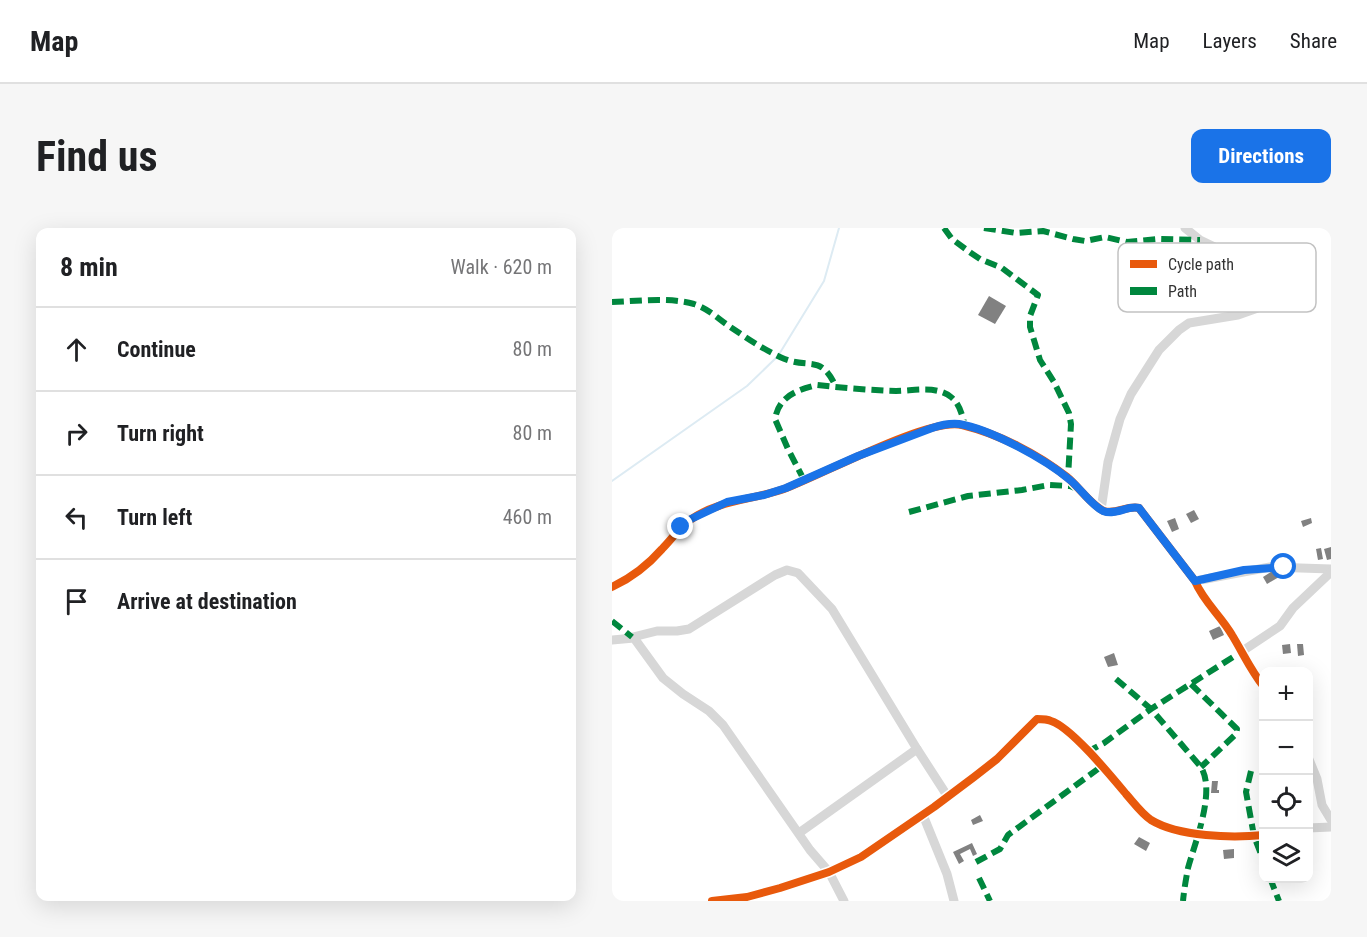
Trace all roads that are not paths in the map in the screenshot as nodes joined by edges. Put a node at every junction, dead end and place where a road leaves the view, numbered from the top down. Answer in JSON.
{"nodes":[{"id":1,"x":1185,"y":228,"type":"edge"},
{"id":2,"x":1206,"y":243,"type":"edge"},
{"id":3,"x":1252,"y":312,"type":"edge"},
{"id":4,"x":1101,"y":510,"type":"junction"},
{"id":5,"x":1331,"y":571,"type":"edge"},
{"id":6,"x":1195,"y":581,"type":"junction"},
{"id":7,"x":612,"y":587,"type":"edge"},
{"id":8,"x":633,"y":637,"type":"junction"},
{"id":9,"x":612,"y":640,"type":"edge"},
{"id":10,"x":1241,"y":652,"type":"junction"},
{"id":11,"x":1259,"y":681,"type":"edge"},
{"id":12,"x":916,"y":748,"type":"junction"},
{"id":13,"x":1313,"y":769,"type":"edge"},
{"id":14,"x":948,"y":797,"type":"junction"},
{"id":15,"x":923,"y":815,"type":"junction"},
{"id":16,"x":1331,"y":820,"type":"edge"},
{"id":17,"x":1331,"y":827,"type":"edge"},
{"id":18,"x":1313,"y":828,"type":"edge"},
{"id":19,"x":799,"y":833,"type":"junction"},
{"id":20,"x":1259,"y":835,"type":"edge"},
{"id":21,"x":829,"y":872,"type":"junction"},
{"id":22,"x":712,"y":901,"type":"edge"},
{"id":23,"x":844,"y":901,"type":"edge"},
{"id":24,"x":954,"y":901,"type":"edge"}],
"edges":[{"from":1,"to":2,"type":"street"},
{"from":3,"to":4,"type":"street"},
{"from":4,"to":6,"type":"street"},
{"from":4,"to":7,"type":"street"},
{"from":5,"to":6,"type":"street"},
{"from":5,"to":10,"type":"street"},
{"from":6,"to":10,"type":"street"},
{"from":8,"to":9,"type":"street"},
{"from":8,"to":12,"type":"street"},
{"from":8,"to":19,"type":"street"},
{"from":10,"to":11,"type":"street"},
{"from":12,"to":14,"type":"street"},
{"from":12,"to":19,"type":"street"},
{"from":13,"to":16,"type":"street"},
{"from":14,"to":15,"type":"street"},
{"from":14,"to":20,"type":"street"},
{"from":15,"to":21,"type":"street"},
{"from":15,"to":24,"type":"street"},
{"from":17,"to":18,"type":"street"},
{"from":19,"to":21,"type":"street"},
{"from":21,"to":22,"type":"street"},
{"from":21,"to":23,"type":"street"}]}
